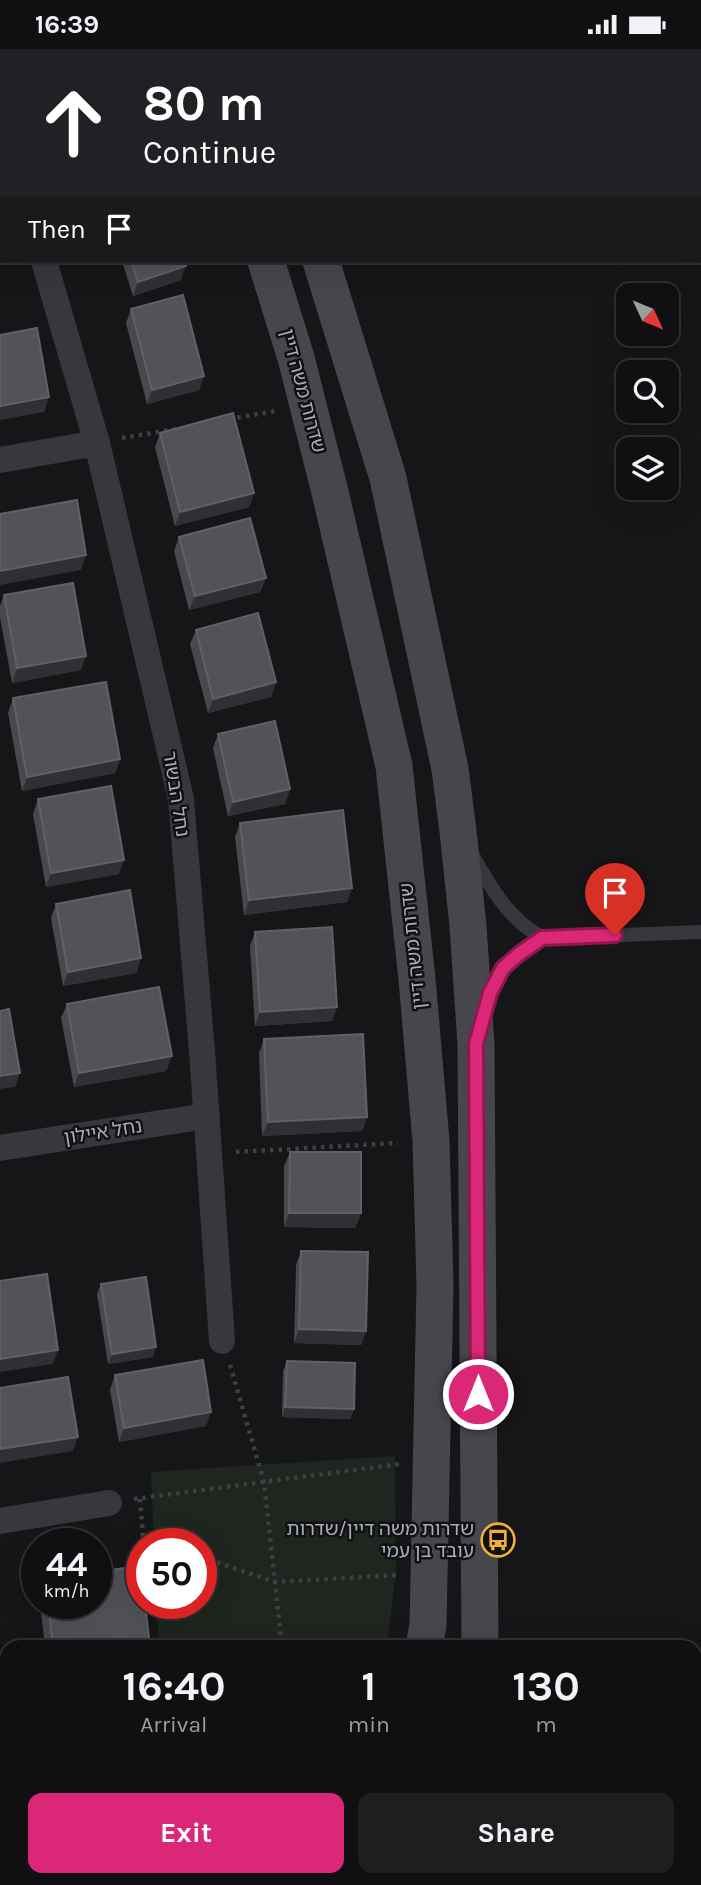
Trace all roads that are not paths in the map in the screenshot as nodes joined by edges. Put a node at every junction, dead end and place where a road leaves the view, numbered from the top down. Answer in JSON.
{"nodes":[{"id":1,"x":45,"y":263,"type":"edge"},
{"id":2,"x":267,"y":263,"type":"edge"},
{"id":3,"x":322,"y":263,"type":"edge"},
{"id":4,"x":97,"y":443,"type":"junction"},
{"id":5,"x":0,"y":460,"type":"edge"},
{"id":6,"x":458,"y":831,"type":"junction"},
{"id":7,"x":701,"y":932,"type":"edge"},
{"id":8,"x":542,"y":938,"type":"junction"},
{"id":9,"x":476,"y":1044,"type":"junction"},
{"id":10,"x":207,"y":1116,"type":"junction"},
{"id":11,"x":0,"y":1149,"type":"edge"},
{"id":12,"x":222,"y":1341,"type":"road end"},
{"id":13,"x":109,"y":1503,"type":"road end"},
{"id":14,"x":0,"y":1521,"type":"edge"},
{"id":15,"x":425,"y":1640,"type":"edge"},
{"id":16,"x":480,"y":1640,"type":"edge"}],
"edges":[{"from":1,"to":4,"type":"street","name":"נחל הבשור"},
{"from":2,"to":15,"type":"main road","name":"שדרות משה דיין"},
{"from":3,"to":6,"type":"main road"},
{"from":4,"to":5,"type":"street"},
{"from":4,"to":10,"type":"street","name":"נחל הבשור"},
{"from":6,"to":8,"type":"lane"},
{"from":6,"to":9,"type":"main road"},
{"from":7,"to":8,"type":"lane"},
{"from":8,"to":9,"type":"lane"},
{"from":9,"to":16,"type":"main road"},
{"from":10,"to":11,"type":"street","name":"נחל איילון"},
{"from":10,"to":12,"type":"street","name":"נחל הבשור"},
{"from":13,"to":14,"type":"street"}]}
